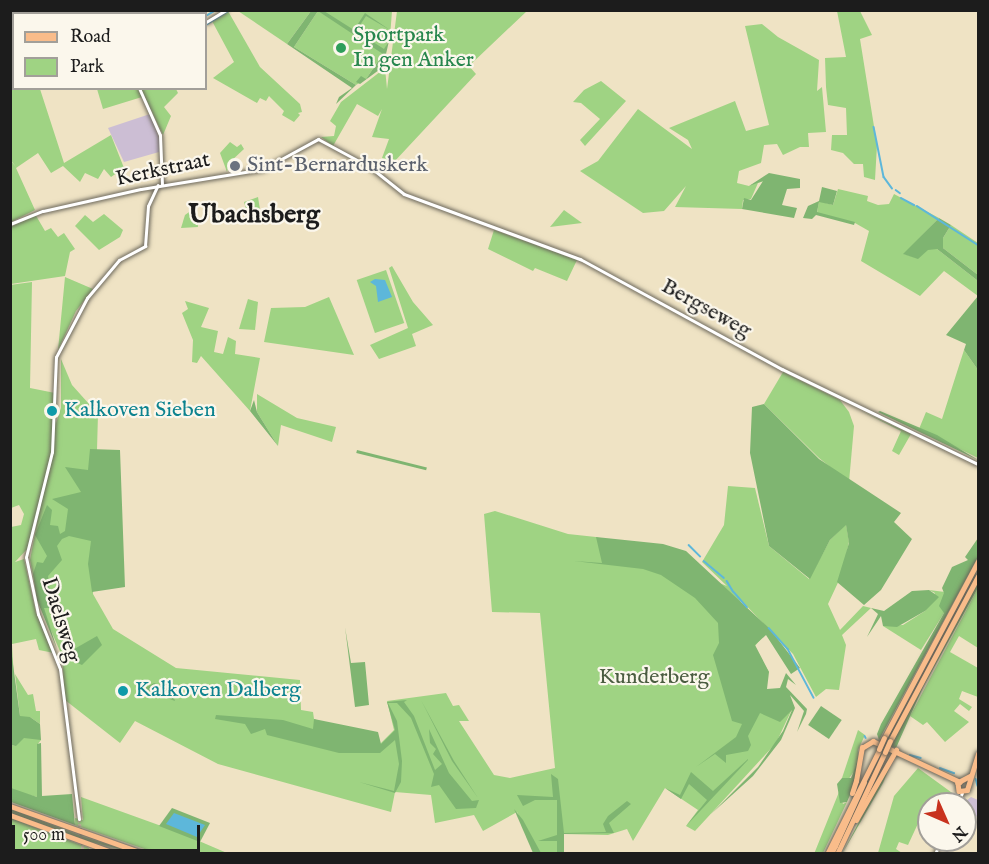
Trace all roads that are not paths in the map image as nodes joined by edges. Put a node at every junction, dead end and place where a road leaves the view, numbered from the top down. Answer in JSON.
{"nodes":[{"id":1,"x":226,"y":10,"type":"edge"},
{"id":2,"x":207,"y":21,"type":"edge"},
{"id":3,"x":141,"y":90,"type":"edge"},
{"id":4,"x":318,"y":139,"type":"joint"},
{"id":5,"x":160,"y":185,"type":"junction"},
{"id":6,"x":10,"y":224,"type":"edge"},
{"id":7,"x":978,"y":464,"type":"edge"},
{"id":8,"x":978,"y":561,"type":"edge"},
{"id":9,"x":978,"y":576,"type":"edge"},
{"id":10,"x":887,"y":740,"type":"junction"},
{"id":11,"x":881,"y":750,"type":"junction"},
{"id":12,"x":896,"y":750,"type":"junction"},
{"id":13,"x":978,"y":754,"type":"edge"},
{"id":14,"x":856,"y":781,"type":"joint"},
{"id":15,"x":962,"y":783,"type":"junction"},
{"id":16,"x":961,"y":792,"type":"edge"},
{"id":17,"x":963,"y":792,"type":"edge"},
{"id":18,"x":10,"y":806,"type":"edge"},
{"id":19,"x":845,"y":814,"type":"junction"},
{"id":20,"x":10,"y":815,"type":"edge"},
{"id":21,"x":79,"y":819,"type":"tunnel mouth"},
{"id":22,"x":848,"y":831,"type":"junction"},
{"id":23,"x":835,"y":846,"type":"joint"},
{"id":24,"x":117,"y":854,"type":"edge"},
{"id":25,"x":145,"y":854,"type":"edge"},
{"id":26,"x":829,"y":854,"type":"edge"},
{"id":27,"x":837,"y":854,"type":"edge"}],
"edges":[{"from":1,"to":2,"type":"street"},
{"from":3,"to":5,"type":"street"},
{"from":4,"to":5,"type":"street","name":"Kerkstraat"},
{"from":4,"to":7,"type":"street","name":"Bergseweg"},
{"from":5,"to":6,"type":"street","name":"Kerkstraat"},
{"from":5,"to":21,"type":"street","name":"Daelsweg"},
{"from":8,"to":10,"type":"highway"},
{"from":9,"to":10,"type":"highway"},
{"from":10,"to":11,"type":"highway","bridge":true},
{"from":11,"to":19,"type":"highway"},
{"from":11,"to":22,"type":"highway"},
{"from":11,"to":23,"type":"highway"},
{"from":12,"to":14,"type":"main road"},
{"from":12,"to":15,"type":"main road"},
{"from":12,"to":22,"type":"highway"},
{"from":13,"to":15,"type":"main road"},
{"from":14,"to":19,"type":"highway"},
{"from":15,"to":16,"type":"main road"},
{"from":15,"to":17,"type":"main road"},
{"from":18,"to":25,"type":"highway"},
{"from":19,"to":26,"type":"highway"},
{"from":20,"to":24,"type":"highway"},
{"from":22,"to":27,"type":"highway"},
{"from":23,"to":26,"type":"main road"}]}
